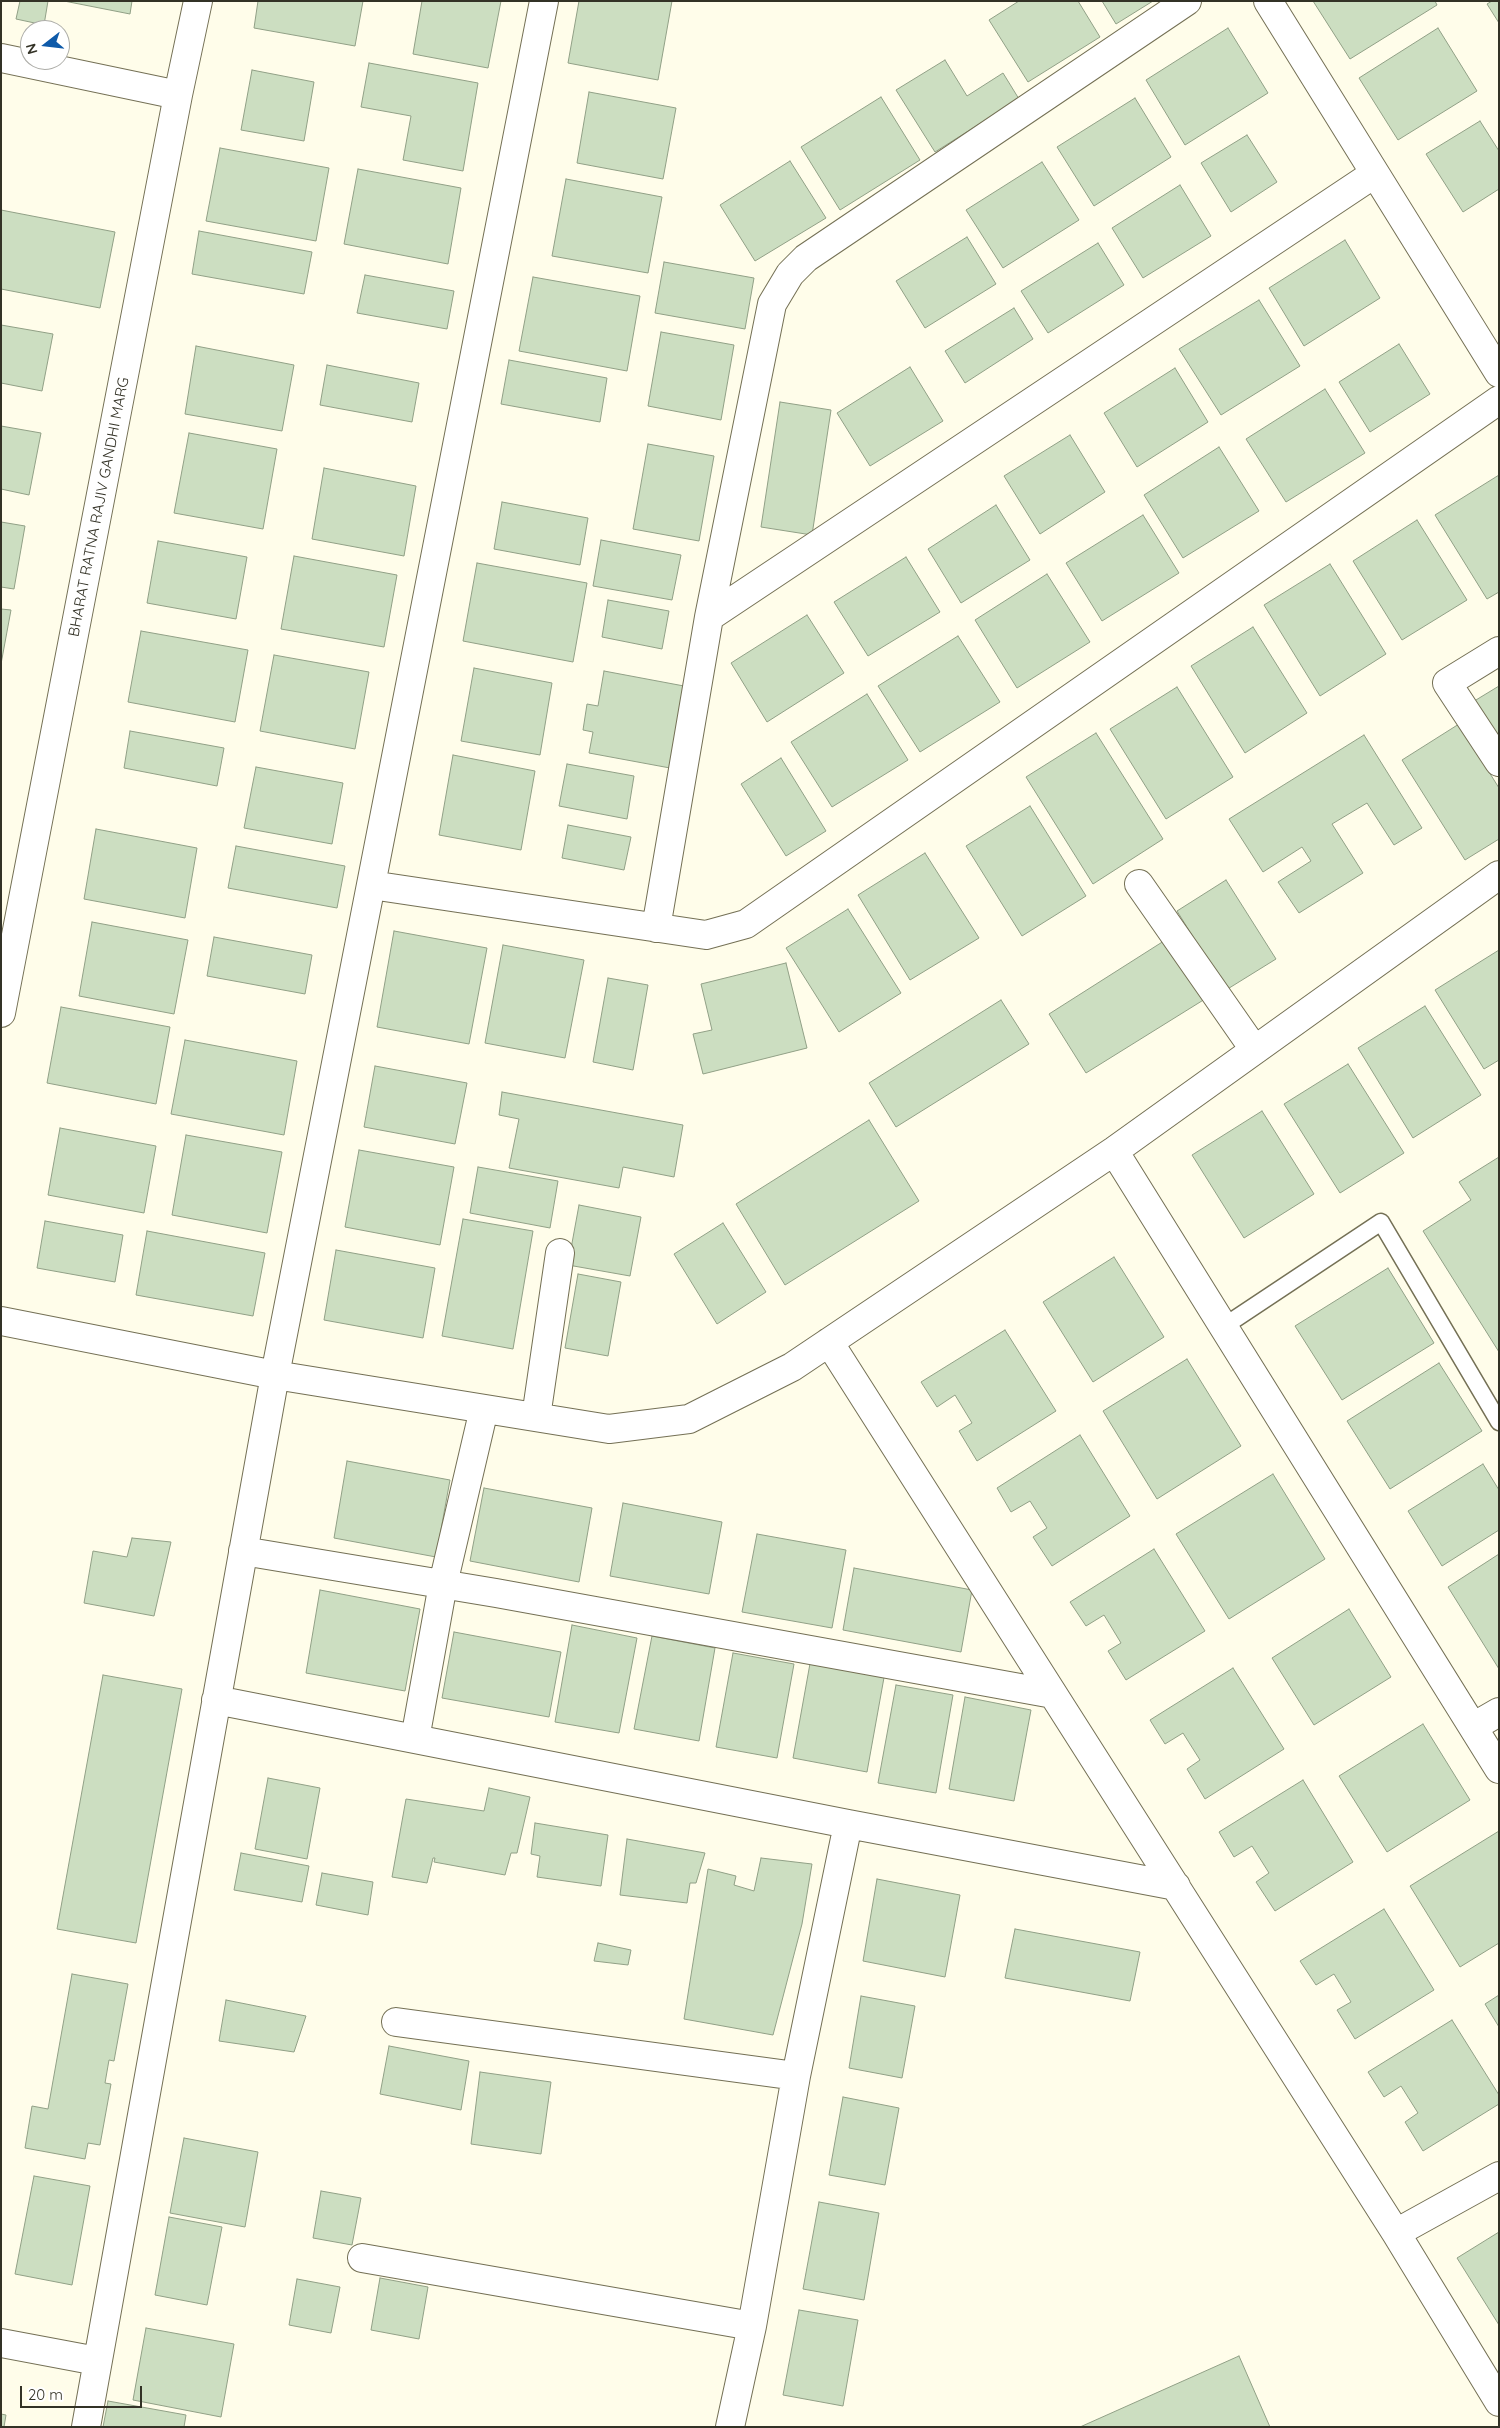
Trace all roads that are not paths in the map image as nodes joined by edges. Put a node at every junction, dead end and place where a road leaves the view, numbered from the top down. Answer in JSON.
{"nodes":[{"id":1,"x":198,"y":1,"type":"edge"},
{"id":2,"x":544,"y":1,"type":"edge"},
{"id":3,"x":1187,"y":1,"type":"edge"},
{"id":4,"x":1268,"y":1,"type":"edge"},
{"id":5,"x":1,"y":58,"type":"edge"},
{"id":6,"x":178,"y":95,"type":"junction"},
{"id":7,"x":1374,"y":174,"type":"junction"},
{"id":8,"x":1499,"y":373,"type":"edge"},
{"id":9,"x":1499,"y":400,"type":"edge"},
{"id":10,"x":709,"y":617,"type":"junction"},
{"id":11,"x":1499,"y":651,"type":"edge"},
{"id":12,"x":1499,"y":762,"type":"edge"},
{"id":13,"x":1499,"y":874,"type":"edge"},
{"id":14,"x":1139,"y":884,"type":"dead end"},
{"id":15,"x":370,"y":885,"type":"junction"},
{"id":16,"x":11,"y":907,"type":"edge"},
{"id":17,"x":656,"y":928,"type":"junction"},
{"id":18,"x":1,"y":1013,"type":"edge"},
{"id":19,"x":1254,"y":1050,"type":"junction"},
{"id":20,"x":1114,"y":1151,"type":"junction"},
{"id":21,"x":560,"y":1253,"type":"dead end"},
{"id":22,"x":1,"y":1322,"type":"edge"},
{"id":23,"x":1223,"y":1327,"type":"junction"},
{"id":24,"x":829,"y":1342,"type":"junction"},
{"id":25,"x":275,"y":1375,"type":"junction"},
{"id":26,"x":484,"y":1409,"type":"junction"},
{"id":27,"x":536,"y":1417,"type":"junction"},
{"id":28,"x":1499,"y":1422,"type":"edge"},
{"id":29,"x":243,"y":1551,"type":"junction"},
{"id":30,"x":443,"y":1584,"type":"junction"},
{"id":31,"x":1053,"y":1694,"type":"junction"},
{"id":32,"x":216,"y":1700,"type":"junction"},
{"id":33,"x":1499,"y":1712,"type":"edge"},
{"id":34,"x":1473,"y":1727,"type":"junction"},
{"id":35,"x":415,"y":1739,"type":"junction"},
{"id":36,"x":1499,"y":1769,"type":"edge"},
{"id":37,"x":848,"y":1824,"type":"junction"},
{"id":38,"x":1176,"y":1886,"type":"junction"},
{"id":39,"x":396,"y":2022,"type":"dead end"},
{"id":40,"x":796,"y":2076,"type":"junction"},
{"id":41,"x":1499,"y":2176,"type":"edge"},
{"id":42,"x":1396,"y":2233,"type":"junction"},
{"id":43,"x":362,"y":2258,"type":"dead end"},
{"id":44,"x":752,"y":2326,"type":"junction"},
{"id":45,"x":1,"y":2343,"type":"edge"},
{"id":46,"x":97,"y":2361,"type":"junction"},
{"id":47,"x":1499,"y":2402,"type":"edge"},
{"id":48,"x":86,"y":2427,"type":"edge"},
{"id":49,"x":730,"y":2427,"type":"edge"}],
"edges":[{"from":1,"to":6,"type":"street","name":"BHARAT RATNA RAJIV GANDHI MARG"},
{"from":2,"to":15,"type":"street"},
{"from":3,"to":10,"type":"street"},
{"from":4,"to":7,"type":"street"},
{"from":5,"to":6,"type":"street"},
{"from":6,"to":16,"type":"street","name":"BHARAT RATNA RAJIV GANDHI MARG"},
{"from":7,"to":8,"type":"street"},
{"from":7,"to":10,"type":"street"},
{"from":9,"to":17,"type":"street"},
{"from":10,"to":17,"type":"street"},
{"from":11,"to":12,"type":"street"},
{"from":13,"to":19,"type":"street"},
{"from":14,"to":19,"type":"street"},
{"from":15,"to":17,"type":"street"},
{"from":15,"to":25,"type":"street"},
{"from":16,"to":18,"type":"street","name":"BHARAT RATNA RAJIV GANDHI MARG"},
{"from":19,"to":20,"type":"street"},
{"from":20,"to":23,"type":"street"},
{"from":20,"to":24,"type":"street"},
{"from":21,"to":27,"type":"street"},
{"from":22,"to":25,"type":"street"},
{"from":23,"to":28,"type":"lane"},
{"from":23,"to":34,"type":"street"},
{"from":24,"to":27,"type":"street"},
{"from":24,"to":31,"type":"street"},
{"from":25,"to":26,"type":"street"},
{"from":25,"to":29,"type":"street"},
{"from":26,"to":27,"type":"street"},
{"from":26,"to":30,"type":"street"},
{"from":29,"to":30,"type":"street"},
{"from":29,"to":32,"type":"street"},
{"from":30,"to":31,"type":"street"},
{"from":30,"to":35,"type":"street"},
{"from":31,"to":38,"type":"street"},
{"from":32,"to":35,"type":"street"},
{"from":32,"to":46,"type":"street"},
{"from":33,"to":34,"type":"street"},
{"from":34,"to":36,"type":"street"},
{"from":35,"to":37,"type":"street"},
{"from":37,"to":38,"type":"street"},
{"from":37,"to":40,"type":"street"},
{"from":38,"to":42,"type":"street"},
{"from":39,"to":40,"type":"street"},
{"from":40,"to":44,"type":"street"},
{"from":41,"to":42,"type":"street"},
{"from":42,"to":47,"type":"street"},
{"from":43,"to":44,"type":"street"},
{"from":44,"to":49,"type":"street"},
{"from":45,"to":46,"type":"street"},
{"from":46,"to":48,"type":"street"}]}
